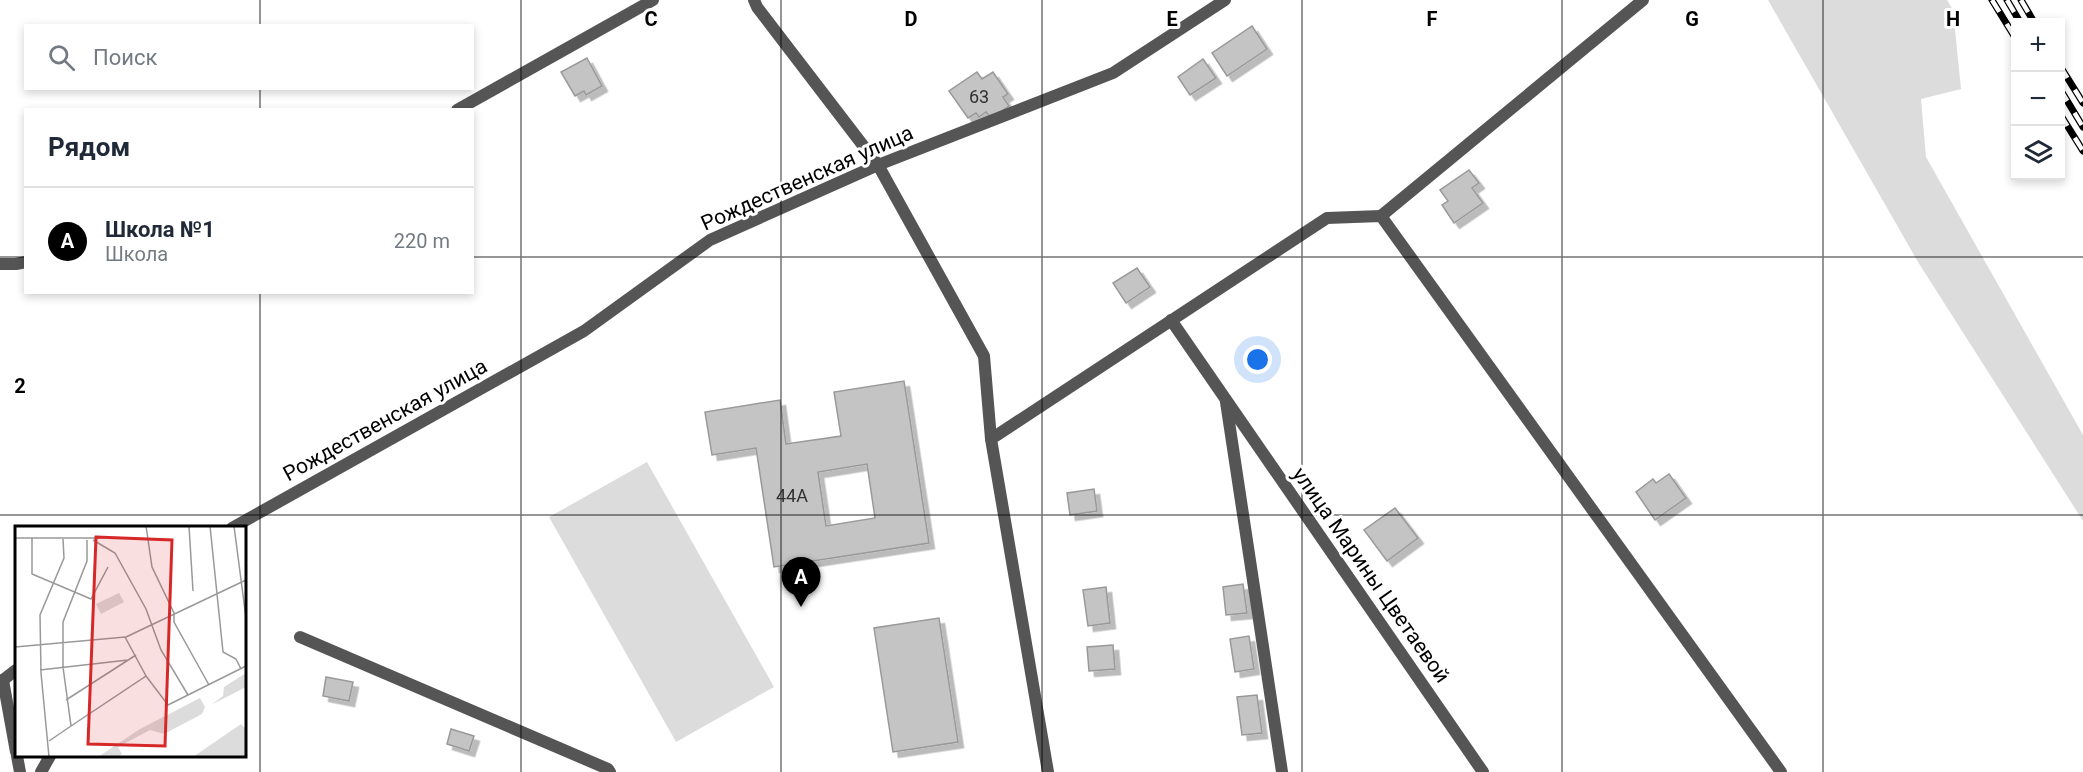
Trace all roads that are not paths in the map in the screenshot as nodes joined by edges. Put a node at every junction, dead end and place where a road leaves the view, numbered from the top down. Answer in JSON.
{"nodes":[{"id":1,"x":653,"y":0,"type":"edge"},
{"id":2,"x":754,"y":0,"type":"edge"},
{"id":3,"x":1225,"y":0,"type":"edge"},
{"id":4,"x":1643,"y":0,"type":"edge"},
{"id":5,"x":461,"y":108,"type":"edge"},
{"id":6,"x":878,"y":165,"type":"junction"},
{"id":7,"x":1381,"y":216,"type":"junction"},
{"id":8,"x":24,"y":262,"type":"edge"},
{"id":9,"x":0,"y":264,"type":"edge"},
{"id":10,"x":1171,"y":320,"type":"junction"},
{"id":11,"x":1226,"y":400,"type":"junction"},
{"id":12,"x":991,"y":439,"type":"junction"},
{"id":13,"x":236,"y":526,"type":"edge"},
{"id":14,"x":300,"y":637,"type":"dead end"},
{"id":15,"x":15,"y":671,"type":"edge"},
{"id":16,"x":2,"y":680,"type":"edge"},
{"id":17,"x":15,"y":744,"type":"edge"},
{"id":18,"x":18,"y":757,"type":"edge"},
{"id":19,"x":49,"y":757,"type":"edge"},
{"id":20,"x":20,"y":772,"type":"edge"},
{"id":21,"x":41,"y":772,"type":"edge"},
{"id":22,"x":610,"y":772,"type":"edge"},
{"id":23,"x":1048,"y":772,"type":"edge"},
{"id":24,"x":1282,"y":772,"type":"edge"},
{"id":25,"x":1483,"y":772,"type":"edge"},
{"id":26,"x":1780,"y":772,"type":"edge"}],
"edges":[{"from":1,"to":5,"type":"street"},
{"from":2,"to":6,"type":"street"},
{"from":3,"to":6,"type":"street","name":"Рождественская улица"},
{"from":4,"to":7,"type":"street"},
{"from":6,"to":12,"type":"street"},
{"from":6,"to":13,"type":"street","name":"Рождественская улица"},
{"from":7,"to":10,"type":"street"},
{"from":7,"to":26,"type":"street"},
{"from":8,"to":9,"type":"street"},
{"from":10,"to":11,"type":"street","name":"улица Марины Цветаевой"},
{"from":10,"to":12,"type":"street"},
{"from":11,"to":24,"type":"street","name":"улица Марины Цветаевой"},
{"from":11,"to":25,"type":"street","name":"улица Марины Цветаевой"},
{"from":12,"to":23,"type":"street"},
{"from":14,"to":22,"type":"street"},
{"from":15,"to":16,"type":"street"},
{"from":16,"to":17,"type":"street"},
{"from":18,"to":20,"type":"street"},
{"from":19,"to":21,"type":"street"}]}
